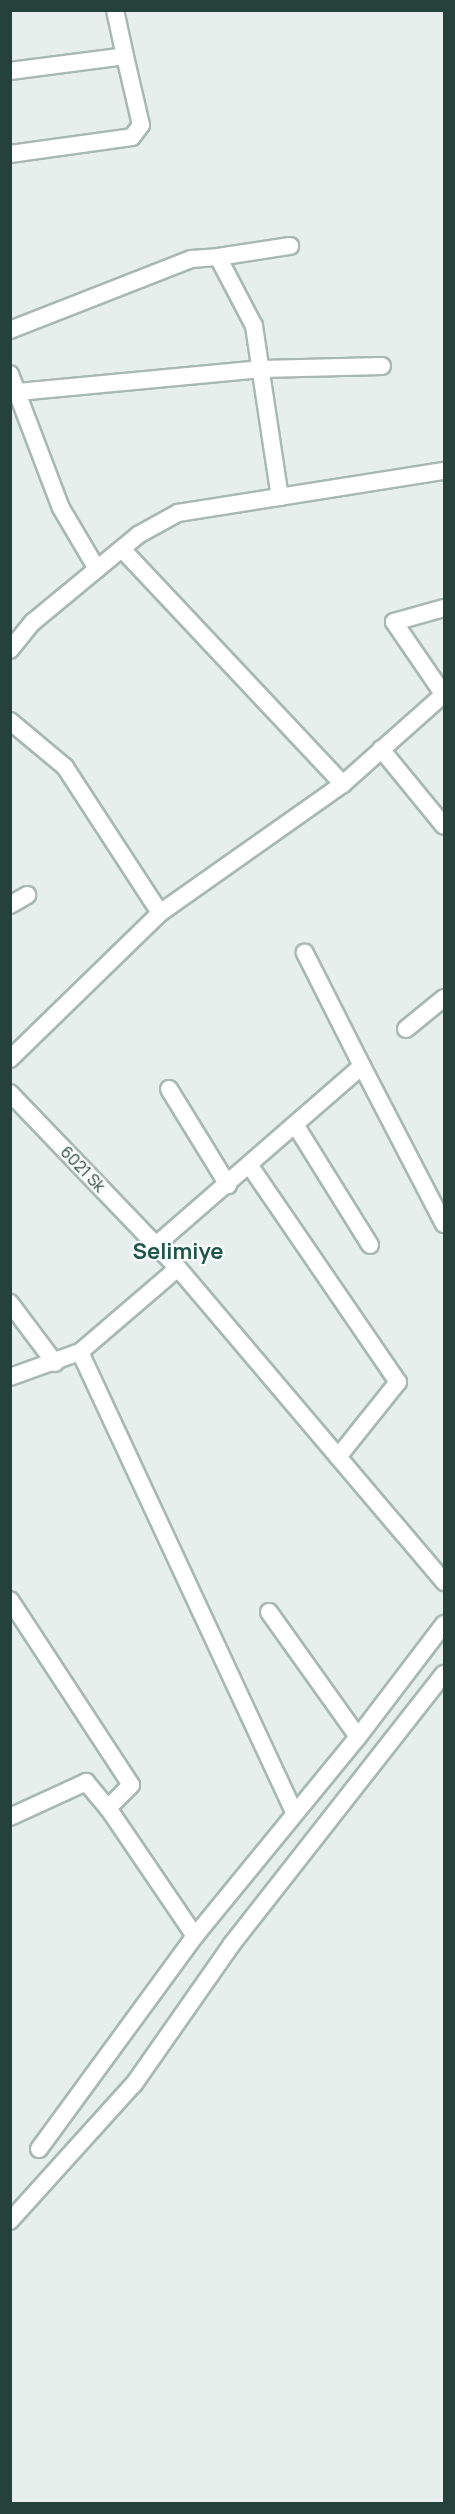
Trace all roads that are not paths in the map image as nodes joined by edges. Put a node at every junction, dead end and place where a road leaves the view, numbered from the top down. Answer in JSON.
{"nodes":[{"id":1,"x":115,"y":10,"type":"edge"},
{"id":2,"x":125,"y":56,"type":"junction"},
{"id":3,"x":10,"y":71,"type":"edge"},
{"id":4,"x":10,"y":154,"type":"edge"},
{"id":5,"x":290,"y":246,"type":"dead end"},
{"id":6,"x":219,"y":257,"type":"junction"},
{"id":7,"x":10,"y":330,"type":"edge"},
{"id":8,"x":382,"y":366,"type":"dead end"},
{"id":9,"x":262,"y":369,"type":"junction"},
{"id":10,"x":10,"y":374,"type":"edge"},
{"id":11,"x":18,"y":392,"type":"junction"},
{"id":12,"x":444,"y":471,"type":"edge"},
{"id":13,"x":280,"y":497,"type":"junction"},
{"id":14,"x":123,"y":550,"type":"junction"},
{"id":15,"x":97,"y":569,"type":"junction"},
{"id":16,"x":444,"y":608,"type":"edge"},
{"id":17,"x":10,"y":650,"type":"edge"},
{"id":18,"x":444,"y":694,"type":"edge"},
{"id":19,"x":10,"y":721,"type":"edge"},
{"id":20,"x":381,"y":749,"type":"junction"},
{"id":21,"x":343,"y":784,"type":"junction"},
{"id":22,"x":444,"y":826,"type":"edge"},
{"id":23,"x":27,"y":896,"type":"dead end"},
{"id":24,"x":10,"y":905,"type":"edge"},
{"id":25,"x":160,"y":913,"type":"junction"},
{"id":26,"x":305,"y":953,"type":"dead end"},
{"id":27,"x":444,"y":999,"type":"edge"},
{"id":28,"x":406,"y":1029,"type":"dead end"},
{"id":29,"x":10,"y":1059,"type":"edge"},
{"id":30,"x":362,"y":1066,"type":"junction"},
{"id":31,"x":169,"y":1089,"type":"dead end"},
{"id":32,"x":10,"y":1092,"type":"edge"},
{"id":33,"x":296,"y":1126,"type":"junction"},
{"id":34,"x":250,"y":1166,"type":"junction"},
{"id":35,"x":228,"y":1185,"type":"junction"},
{"id":36,"x":444,"y":1224,"type":"edge"},
{"id":37,"x":156,"y":1245,"type":"junction"},
{"id":38,"x":370,"y":1245,"type":"dead end"},
{"id":39,"x":178,"y":1268,"type":"junction"},
{"id":40,"x":10,"y":1303,"type":"edge"},
{"id":41,"x":80,"y":1352,"type":"junction"},
{"id":42,"x":55,"y":1363,"type":"junction"},
{"id":43,"x":10,"y":1377,"type":"edge"},
{"id":44,"x":338,"y":1457,"type":"junction"},
{"id":45,"x":444,"y":1582,"type":"edge"},
{"id":46,"x":10,"y":1600,"type":"edge"},
{"id":47,"x":269,"y":1612,"type":"dead end"},
{"id":48,"x":444,"y":1624,"type":"edge"},
{"id":49,"x":444,"y":1674,"type":"edge"},
{"id":50,"x":358,"y":1737,"type":"junction"},
{"id":51,"x":108,"y":1808,"type":"junction"},
{"id":52,"x":294,"y":1812,"type":"junction"},
{"id":53,"x":10,"y":1817,"type":"edge"},
{"id":54,"x":195,"y":1936,"type":"junction"},
{"id":55,"x":39,"y":2149,"type":"dead end"},
{"id":56,"x":10,"y":2221,"type":"edge"}],
"edges":[{"from":1,"to":2,"type":"street"},
{"from":2,"to":3,"type":"street"},
{"from":2,"to":4,"type":"street"},
{"from":5,"to":6,"type":"street"},
{"from":6,"to":7,"type":"street"},
{"from":6,"to":9,"type":"street"},
{"from":8,"to":9,"type":"street"},
{"from":9,"to":11,"type":"street"},
{"from":9,"to":13,"type":"street"},
{"from":10,"to":11,"type":"street"},
{"from":11,"to":15,"type":"street"},
{"from":12,"to":13,"type":"street"},
{"from":13,"to":14,"type":"street"},
{"from":14,"to":15,"type":"street"},
{"from":14,"to":21,"type":"street"},
{"from":15,"to":17,"type":"street"},
{"from":16,"to":18,"type":"street"},
{"from":18,"to":20,"type":"street"},
{"from":19,"to":25,"type":"street"},
{"from":20,"to":21,"type":"street"},
{"from":20,"to":22,"type":"street"},
{"from":21,"to":25,"type":"street"},
{"from":23,"to":24,"type":"street"},
{"from":25,"to":29,"type":"street"},
{"from":26,"to":30,"type":"street"},
{"from":27,"to":28,"type":"street"},
{"from":30,"to":33,"type":"street"},
{"from":30,"to":36,"type":"street"},
{"from":31,"to":35,"type":"street"},
{"from":32,"to":37,"type":"street","name":"6021 Sk"},
{"from":33,"to":34,"type":"street"},
{"from":33,"to":38,"type":"street"},
{"from":34,"to":35,"type":"street"},
{"from":34,"to":44,"type":"street"},
{"from":35,"to":37,"type":"street"},
{"from":37,"to":39,"type":"street","name":"6021 Sk"},
{"from":39,"to":41,"type":"street"},
{"from":39,"to":44,"type":"street","name":"6021 Sk"},
{"from":40,"to":42,"type":"street"},
{"from":41,"to":42,"type":"street"},
{"from":41,"to":52,"type":"street"},
{"from":42,"to":43,"type":"street"},
{"from":44,"to":45,"type":"street","name":"6021 Sk"},
{"from":46,"to":51,"type":"street"},
{"from":47,"to":50,"type":"street"},
{"from":48,"to":50,"type":"street"},
{"from":49,"to":56,"type":"street"},
{"from":50,"to":52,"type":"street"},
{"from":51,"to":53,"type":"street"},
{"from":51,"to":54,"type":"street"},
{"from":52,"to":54,"type":"street"},
{"from":54,"to":55,"type":"street"}]}
